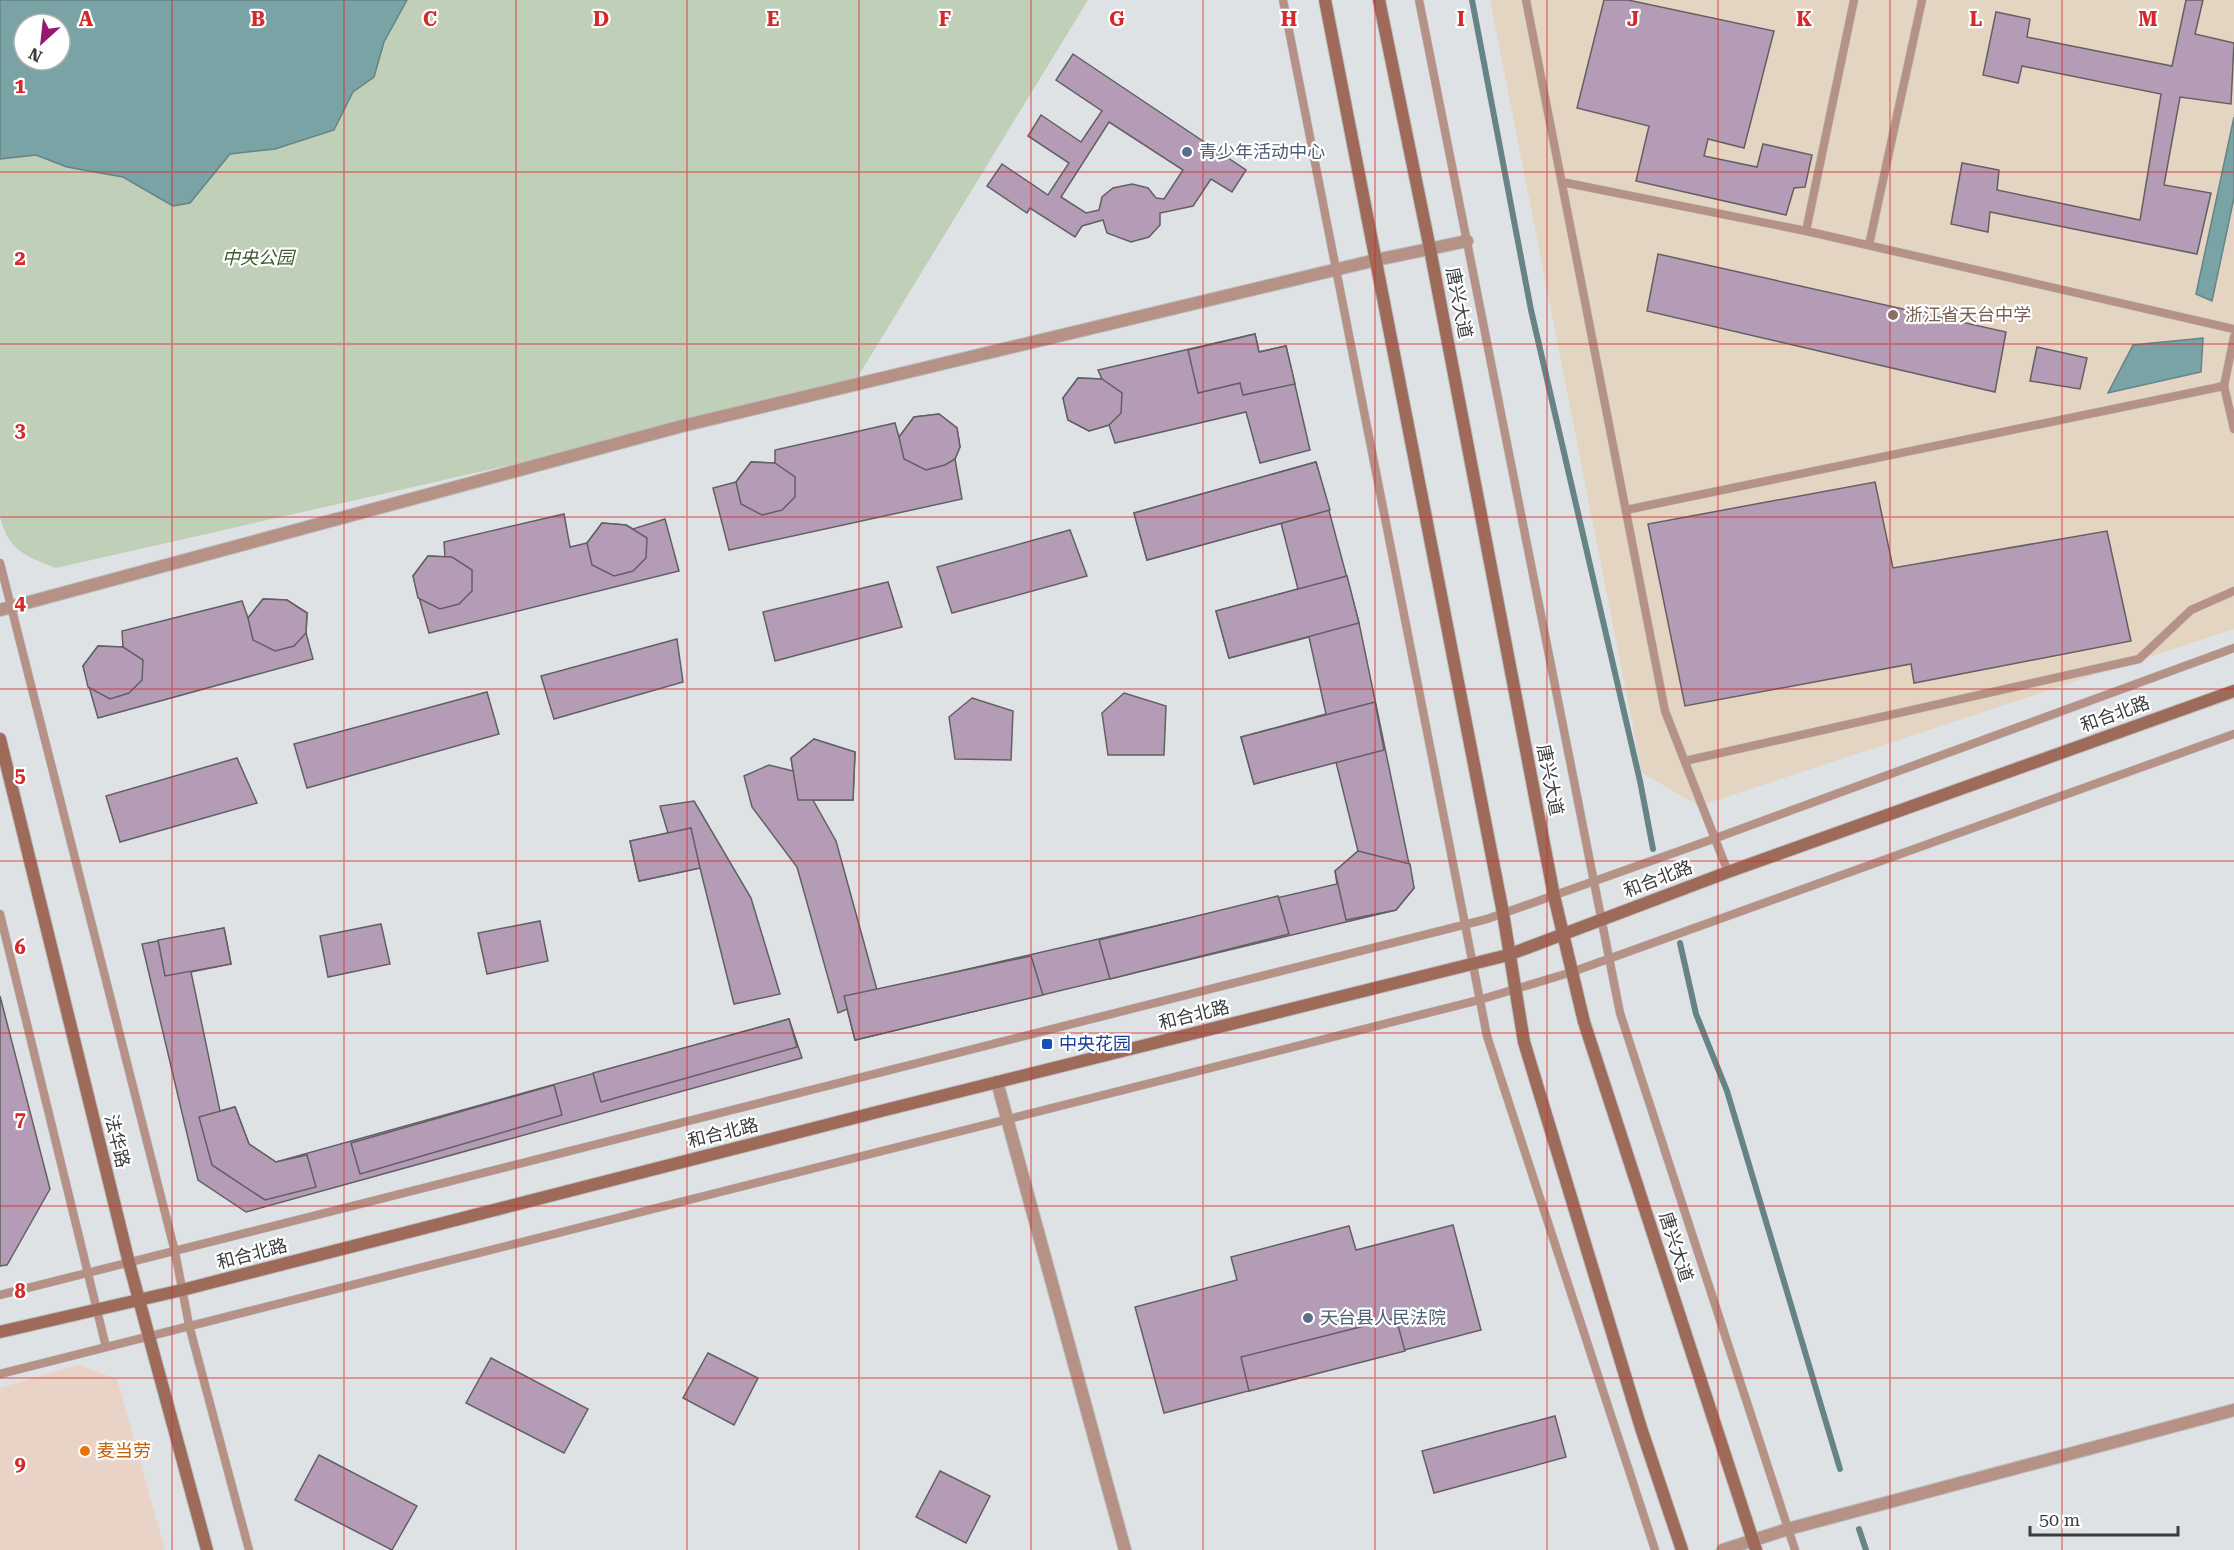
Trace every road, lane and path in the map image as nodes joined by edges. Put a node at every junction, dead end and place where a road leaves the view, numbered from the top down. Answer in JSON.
{"nodes":[{"id":1,"x":1283,"y":0,"type":"edge"},
{"id":2,"x":1325,"y":0,"type":"edge"},
{"id":3,"x":1379,"y":0,"type":"edge"},
{"id":4,"x":1419,"y":0,"type":"edge"},
{"id":5,"x":1526,"y":0,"type":"edge"},
{"id":6,"x":1854,"y":0,"type":"edge"},
{"id":7,"x":1922,"y":0,"type":"edge"},
{"id":8,"x":1562,"y":182,"type":"junction"},
{"id":9,"x":1806,"y":231,"type":"junction"},
{"id":10,"x":1467,"y":241,"type":"junction"},
{"id":11,"x":1869,"y":245,"type":"junction"},
{"id":12,"x":1430,"y":249,"type":"junction"},
{"id":13,"x":1376,"y":260,"type":"junction"},
{"id":14,"x":1336,"y":270,"type":"junction"},
{"id":15,"x":2234,"y":328,"type":"edge"},
{"id":16,"x":2234,"y":337,"type":"edge"},
{"id":17,"x":2224,"y":386,"type":"junction"},
{"id":18,"x":2234,"y":429,"type":"edge"},
{"id":19,"x":1626,"y":510,"type":"junction"},
{"id":20,"x":0,"y":563,"type":"edge"},
{"id":21,"x":2234,"y":591,"type":"edge"},
{"id":22,"x":6,"y":609,"type":"edge"},
{"id":23,"x":2234,"y":648,"type":"edge"},
{"id":24,"x":2234,"y":691,"type":"edge"},
{"id":25,"x":2234,"y":734,"type":"edge"},
{"id":26,"x":0,"y":740,"type":"edge"},
{"id":27,"x":1685,"y":761,"type":"junction"},
{"id":28,"x":1716,"y":838,"type":"junction"},
{"id":29,"x":1728,"y":872,"type":"junction"},
{"id":30,"x":1594,"y":882,"type":"junction"},
{"id":31,"x":1554,"y":897,"type":"junction"},
{"id":32,"x":1503,"y":913,"type":"junction"},
{"id":33,"x":0,"y":914,"type":"edge"},
{"id":34,"x":1602,"y":920,"type":"junction"},
{"id":35,"x":1464,"y":925,"type":"junction"},
{"id":36,"x":1563,"y":936,"type":"junction"},
{"id":37,"x":1508,"y":955,"type":"junction"},
{"id":38,"x":1610,"y":958,"type":"junction"},
{"id":39,"x":1472,"y":964,"type":"junction"},
{"id":40,"x":1572,"y":972,"type":"junction"},
{"id":41,"x":1515,"y":989,"type":"junction"},
{"id":42,"x":1479,"y":1000,"type":"junction"},
{"id":43,"x":997,"y":1082,"type":"junction"},
{"id":44,"x":1008,"y":1119,"type":"junction"},
{"id":45,"x":175,"y":1252,"type":"junction"},
{"id":46,"x":129,"y":1263,"type":"junction"},
{"id":47,"x":88,"y":1272,"type":"junction"},
{"id":48,"x":182,"y":1290,"type":"junction"},
{"id":49,"x":0,"y":1295,"type":"edge"},
{"id":50,"x":139,"y":1300,"type":"junction"},
{"id":51,"x":97,"y":1310,"type":"junction"},
{"id":52,"x":189,"y":1325,"type":"junction"},
{"id":53,"x":0,"y":1332,"type":"edge"},
{"id":54,"x":149,"y":1336,"type":"junction"},
{"id":55,"x":106,"y":1347,"type":"junction"},
{"id":56,"x":0,"y":1374,"type":"edge"},
{"id":57,"x":2234,"y":1410,"type":"edge"},
{"id":58,"x":1788,"y":1529,"type":"junction"},
{"id":59,"x":1754,"y":1545,"type":"edge"},
{"id":60,"x":207,"y":1550,"type":"edge"},
{"id":61,"x":249,"y":1550,"type":"edge"},
{"id":62,"x":1125,"y":1550,"type":"edge"},
{"id":63,"x":1655,"y":1550,"type":"edge"},
{"id":64,"x":1682,"y":1550,"type":"edge"},
{"id":65,"x":1723,"y":1550,"type":"edge"},
{"id":66,"x":1795,"y":1550,"type":"edge"}],
"edges":[{"from":1,"to":14,"type":"lane"},
{"from":2,"to":13,"type":"main road"},
{"from":3,"to":12,"type":"main road","name":"唐兴大道"},
{"from":4,"to":10,"type":"lane"},
{"from":5,"to":8,"type":"lane"},
{"from":6,"to":9,"type":"lane"},
{"from":7,"to":11,"type":"lane"},
{"from":8,"to":9,"type":"lane"},
{"from":8,"to":19,"type":"lane"},
{"from":9,"to":11,"type":"lane"},
{"from":10,"to":12,"type":"street"},
{"from":10,"to":30,"type":"lane"},
{"from":11,"to":15,"type":"lane"},
{"from":12,"to":13,"type":"street"},
{"from":12,"to":31,"type":"main road","name":"唐兴大道"},
{"from":13,"to":14,"type":"street"},
{"from":13,"to":32,"type":"main road"},
{"from":14,"to":22,"type":"street"},
{"from":14,"to":35,"type":"lane"},
{"from":16,"to":17,"type":"lane"},
{"from":17,"to":18,"type":"lane"},
{"from":17,"to":19,"type":"lane"},
{"from":19,"to":27,"type":"lane"},
{"from":20,"to":22,"type":"lane"},
{"from":21,"to":27,"type":"lane"},
{"from":22,"to":45,"type":"lane"},
{"from":23,"to":28,"type":"lane"},
{"from":24,"to":29,"type":"main road","name":"和合北路"},
{"from":25,"to":38,"type":"lane"},
{"from":26,"to":46,"type":"main road","name":"法华路"},
{"from":27,"to":28,"type":"lane"},
{"from":28,"to":29,"type":"lane"},
{"from":28,"to":30,"type":"lane"},
{"from":29,"to":34,"type":"main road","name":"和合北路"},
{"from":30,"to":31,"type":"lane"},
{"from":30,"to":34,"type":"lane"},
{"from":31,"to":32,"type":"lane"},
{"from":31,"to":36,"type":"main road","name":"唐兴大道"},
{"from":32,"to":35,"type":"lane"},
{"from":32,"to":37,"type":"main road"},
{"from":33,"to":47,"type":"lane"},
{"from":34,"to":36,"type":"main road","name":"和合北路"},
{"from":34,"to":38,"type":"lane"},
{"from":35,"to":39,"type":"lane"},
{"from":35,"to":45,"type":"lane"},
{"from":36,"to":37,"type":"main road","name":"和合北路"},
{"from":36,"to":40,"type":"main road","name":"唐兴大道"},
{"from":37,"to":39,"type":"main road","name":"和合北路"},
{"from":37,"to":41,"type":"main road"},
{"from":38,"to":40,"type":"lane"},
{"from":38,"to":58,"type":"lane"},
{"from":39,"to":42,"type":"lane"},
{"from":39,"to":43,"type":"main road","name":"和合北路"},
{"from":40,"to":41,"type":"lane"},
{"from":40,"to":59,"type":"main road","name":"唐兴大道"},
{"from":41,"to":42,"type":"lane"},
{"from":41,"to":64,"type":"main road"},
{"from":42,"to":44,"type":"lane"},
{"from":42,"to":63,"type":"lane"},
{"from":43,"to":44,"type":"street"},
{"from":43,"to":48,"type":"main road","name":"和合北路"},
{"from":44,"to":52,"type":"lane"},
{"from":44,"to":62,"type":"street"},
{"from":45,"to":46,"type":"lane"},
{"from":45,"to":48,"type":"lane"},
{"from":46,"to":47,"type":"lane"},
{"from":46,"to":50,"type":"main road","name":"法华路"},
{"from":47,"to":49,"type":"lane"},
{"from":47,"to":51,"type":"lane"},
{"from":48,"to":50,"type":"main road","name":"和合北路"},
{"from":48,"to":52,"type":"lane"},
{"from":50,"to":51,"type":"main road","name":"和合北路"},
{"from":50,"to":54,"type":"main road","name":"法华路"},
{"from":51,"to":53,"type":"main road","name":"和合北路"},
{"from":51,"to":55,"type":"lane"},
{"from":52,"to":54,"type":"lane"},
{"from":52,"to":61,"type":"lane"},
{"from":54,"to":55,"type":"lane"},
{"from":54,"to":60,"type":"main road","name":"法华路"},
{"from":55,"to":56,"type":"lane"},
{"from":57,"to":58,"type":"street"},
{"from":58,"to":59,"type":"street"},
{"from":58,"to":66,"type":"lane"},
{"from":59,"to":65,"type":"street"}]}
